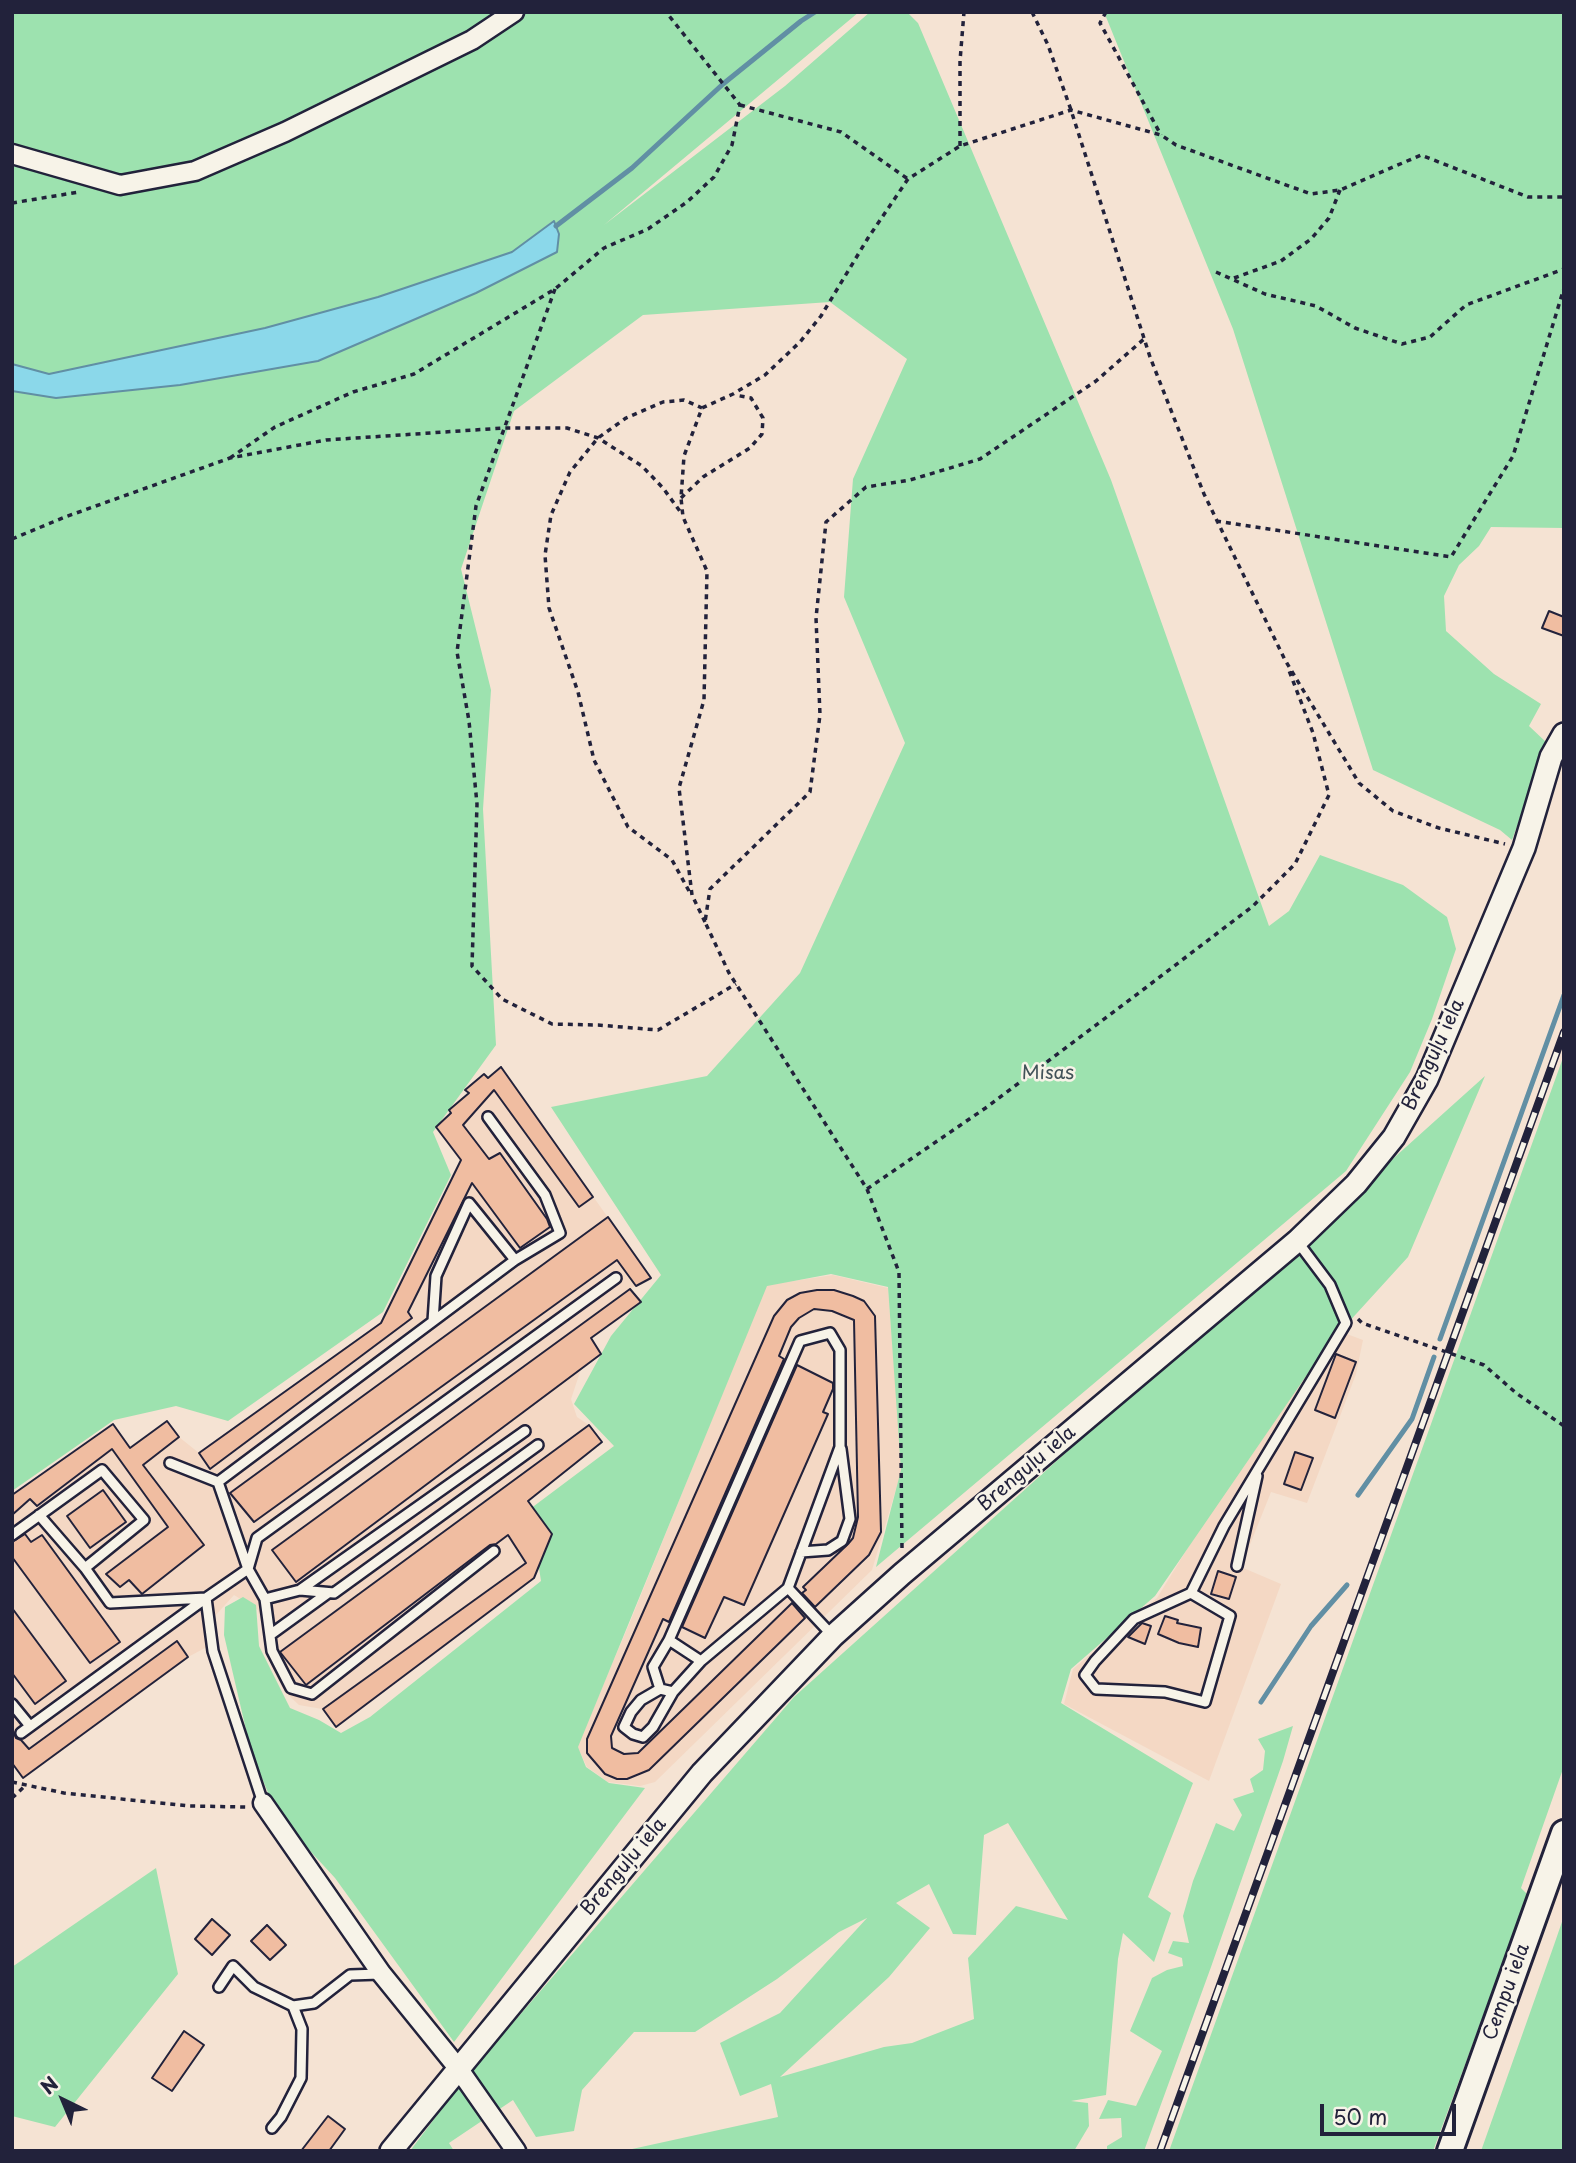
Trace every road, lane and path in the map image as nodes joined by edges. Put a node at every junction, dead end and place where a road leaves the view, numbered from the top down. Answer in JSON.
{"nodes":[{"id":1,"x":514,"y":12,"type":"edge"},
{"id":2,"x":666,"y":12,"type":"edge"},
{"id":3,"x":964,"y":12,"type":"edge"},
{"id":4,"x":1032,"y":12,"type":"edge"},
{"id":5,"x":1106,"y":12,"type":"edge"},
{"id":6,"x":740,"y":105,"type":"junction"},
{"id":7,"x":1071,"y":110,"type":"junction"},
{"id":8,"x":1161,"y":135,"type":"junction"},
{"id":9,"x":960,"y":146,"type":"junction"},
{"id":10,"x":12,"y":154,"type":"edge"},
{"id":11,"x":908,"y":179,"type":"junction"},
{"id":12,"x":1340,"y":190,"type":"junction"},
{"id":13,"x":80,"y":192,"type":"dead end"},
{"id":14,"x":1564,"y":197,"type":"edge"},
{"id":15,"x":12,"y":203,"type":"edge"},
{"id":16,"x":1564,"y":269,"type":"edge"},
{"id":17,"x":1216,"y":272,"type":"dead end"},
{"id":18,"x":1232,"y":279,"type":"junction"},
{"id":19,"x":1564,"y":288,"type":"edge"},
{"id":20,"x":555,"y":289,"type":"junction"},
{"id":21,"x":1144,"y":339,"type":"junction"},
{"id":22,"x":733,"y":394,"type":"junction"},
{"id":23,"x":702,"y":408,"type":"junction"},
{"id":24,"x":504,"y":428,"type":"junction"},
{"id":25,"x":598,"y":438,"type":"junction"},
{"id":26,"x":230,"y":458,"type":"junction"},
{"id":27,"x":681,"y":498,"type":"junction"},
{"id":28,"x":684,"y":517,"type":"junction"},
{"id":29,"x":1216,"y":521,"type":"junction"},
{"id":30,"x":12,"y":539,"type":"edge"},
{"id":31,"x":1285,"y":660,"type":"junction"},
{"id":32,"x":1564,"y":734,"type":"edge"},
{"id":33,"x":1524,"y":848,"type":"junction"},
{"id":34,"x":692,"y":895,"type":"junction"},
{"id":35,"x":705,"y":922,"type":"junction"},
{"id":36,"x":736,"y":984,"type":"junction"},
{"id":37,"x":488,"y":1117,"type":"dead end"},
{"id":38,"x":867,"y":1189,"type":"junction"},
{"id":39,"x":1297,"y":1241,"type":"junction"},
{"id":40,"x":515,"y":1260,"type":"junction"},
{"id":41,"x":616,"y":1278,"type":"dead end"},
{"id":42,"x":1336,"y":1300,"type":"junction"},
{"id":43,"x":433,"y":1321,"type":"junction"},
{"id":44,"x":1564,"y":1426,"type":"edge"},
{"id":45,"x":525,"y":1431,"type":"dead end"},
{"id":46,"x":538,"y":1445,"type":"dead end"},
{"id":47,"x":840,"y":1447,"type":"junction"},
{"id":48,"x":170,"y":1462,"type":"dead end"},
{"id":49,"x":1259,"y":1468,"type":"junction"},
{"id":50,"x":218,"y":1482,"type":"junction"},
{"id":51,"x":40,"y":1515,"type":"junction"},
{"id":52,"x":12,"y":1535,"type":"edge"},
{"id":53,"x":495,"y":1551,"type":"dead end"},
{"id":54,"x":802,"y":1552,"type":"junction"},
{"id":55,"x":1237,"y":1566,"type":"dead end"},
{"id":56,"x":85,"y":1567,"type":"junction"},
{"id":57,"x":248,"y":1569,"type":"junction"},
{"id":58,"x":902,"y":1574,"type":"junction"},
{"id":59,"x":788,"y":1588,"type":"junction"},
{"id":60,"x":300,"y":1590,"type":"junction"},
{"id":61,"x":328,"y":1592,"type":"junction"},
{"id":62,"x":1191,"y":1593,"type":"junction"},
{"id":63,"x":206,"y":1598,"type":"junction"},
{"id":64,"x":265,"y":1599,"type":"junction"},
{"id":65,"x":270,"y":1635,"type":"junction"},
{"id":66,"x":833,"y":1636,"type":"junction"},
{"id":67,"x":668,"y":1640,"type":"junction"},
{"id":68,"x":701,"y":1661,"type":"junction"},
{"id":69,"x":660,"y":1689,"type":"junction"},
{"id":70,"x":673,"y":1692,"type":"junction"},
{"id":71,"x":12,"y":1704,"type":"edge"},
{"id":72,"x":30,"y":1726,"type":"junction"},
{"id":73,"x":20,"y":1733,"type":"dead end"},
{"id":74,"x":12,"y":1782,"type":"edge"},
{"id":75,"x":26,"y":1785,"type":"junction"},
{"id":76,"x":12,"y":1798,"type":"edge"},
{"id":77,"x":262,"y":1803,"type":"junction"},
{"id":78,"x":1564,"y":1833,"type":"edge"},
{"id":79,"x":382,"y":1973,"type":"junction"},
{"id":80,"x":219,"y":1987,"type":"dead end"},
{"id":81,"x":293,"y":2006,"type":"junction"},
{"id":82,"x":458,"y":2068,"type":"junction"},
{"id":83,"x":272,"y":2128,"type":"dead end"},
{"id":84,"x":391,"y":2151,"type":"edge"},
{"id":85,"x":516,"y":2151,"type":"edge"},
{"id":86,"x":1450,"y":2151,"type":"edge"}],
"edges":[{"from":1,"to":10,"type":"street"},
{"from":2,"to":6,"type":"path"},
{"from":3,"to":9,"type":"path"},
{"from":4,"to":7,"type":"path"},
{"from":5,"to":8,"type":"path"},
{"from":6,"to":11,"type":"path"},
{"from":6,"to":20,"type":"path"},
{"from":7,"to":8,"type":"path"},
{"from":7,"to":9,"type":"path"},
{"from":7,"to":21,"type":"path"},
{"from":8,"to":12,"type":"path"},
{"from":9,"to":11,"type":"path"},
{"from":11,"to":22,"type":"path"},
{"from":12,"to":14,"type":"path"},
{"from":12,"to":18,"type":"path"},
{"from":13,"to":15,"type":"path"},
{"from":16,"to":18,"type":"path"},
{"from":17,"to":18,"type":"path"},
{"from":19,"to":29,"type":"path"},
{"from":20,"to":24,"type":"path"},
{"from":20,"to":26,"type":"path"},
{"from":21,"to":29,"type":"path"},
{"from":21,"to":35,"type":"path"},
{"from":22,"to":23,"type":"path"},
{"from":22,"to":27,"type":"path"},
{"from":23,"to":25,"type":"path"},
{"from":23,"to":27,"type":"path"},
{"from":24,"to":25,"type":"path"},
{"from":24,"to":26,"type":"path"},
{"from":24,"to":36,"type":"path"},
{"from":25,"to":28,"type":"path"},
{"from":25,"to":34,"type":"path"},
{"from":26,"to":30,"type":"path"},
{"from":27,"to":28,"type":"path"},
{"from":28,"to":34,"type":"path"},
{"from":29,"to":31,"type":"path"},
{"from":31,"to":33,"type":"path"},
{"from":31,"to":38,"type":"path"},
{"from":32,"to":33,"type":"street","name":"Brenguļu iela"},
{"from":33,"to":39,"type":"street","name":"Brenguļu iela"},
{"from":34,"to":35,"type":"path"},
{"from":35,"to":36,"type":"path"},
{"from":36,"to":38,"type":"path"},
{"from":37,"to":40,"type":"lane"},
{"from":38,"to":58,"type":"path"},
{"from":39,"to":42,"type":"lane"},
{"from":39,"to":58,"type":"street","name":"Brenguļu iela"},
{"from":40,"to":43,"type":"lane"},
{"from":40,"to":43,"type":"lane"},
{"from":41,"to":57,"type":"lane"},
{"from":42,"to":44,"type":"path"},
{"from":42,"to":49,"type":"lane"},
{"from":43,"to":50,"type":"lane"},
{"from":45,"to":60,"type":"lane"},
{"from":46,"to":61,"type":"lane"},
{"from":47,"to":54,"type":"lane"},
{"from":47,"to":54,"type":"lane"},
{"from":47,"to":67,"type":"lane"},
{"from":48,"to":50,"type":"lane"},
{"from":49,"to":55,"type":"lane"},
{"from":49,"to":62,"type":"lane"},
{"from":50,"to":57,"type":"lane"},
{"from":51,"to":52,"type":"lane"},
{"from":51,"to":56,"type":"lane"},
{"from":51,"to":56,"type":"lane"},
{"from":53,"to":65,"type":"lane"},
{"from":54,"to":59,"type":"lane"},
{"from":56,"to":63,"type":"lane"},
{"from":57,"to":63,"type":"lane"},
{"from":57,"to":64,"type":"lane"},
{"from":58,"to":66,"type":"street","name":"Brenguļu iela"},
{"from":59,"to":66,"type":"lane"},
{"from":59,"to":68,"type":"lane"},
{"from":60,"to":61,"type":"lane"},
{"from":60,"to":64,"type":"lane"},
{"from":61,"to":65,"type":"lane"},
{"from":62,"to":62,"type":"lane"},
{"from":63,"to":72,"type":"lane"},
{"from":63,"to":77,"type":"lane"},
{"from":64,"to":65,"type":"lane"},
{"from":66,"to":82,"type":"street","name":"Brenguļu iela"},
{"from":67,"to":68,"type":"lane"},
{"from":67,"to":69,"type":"lane"},
{"from":68,"to":70,"type":"lane"},
{"from":69,"to":70,"type":"lane"},
{"from":69,"to":70,"type":"lane"},
{"from":71,"to":72,"type":"lane"},
{"from":72,"to":73,"type":"lane"},
{"from":74,"to":75,"type":"path"},
{"from":75,"to":76,"type":"path"},
{"from":75,"to":77,"type":"path"},
{"from":77,"to":79,"type":"street"},
{"from":78,"to":86,"type":"main road","name":"Cempu iela"},
{"from":79,"to":81,"type":"lane"},
{"from":79,"to":82,"type":"street"},
{"from":80,"to":81,"type":"lane"},
{"from":81,"to":83,"type":"lane"},
{"from":82,"to":84,"type":"street","name":"Brenguļu iela"},
{"from":82,"to":85,"type":"street"}]}
